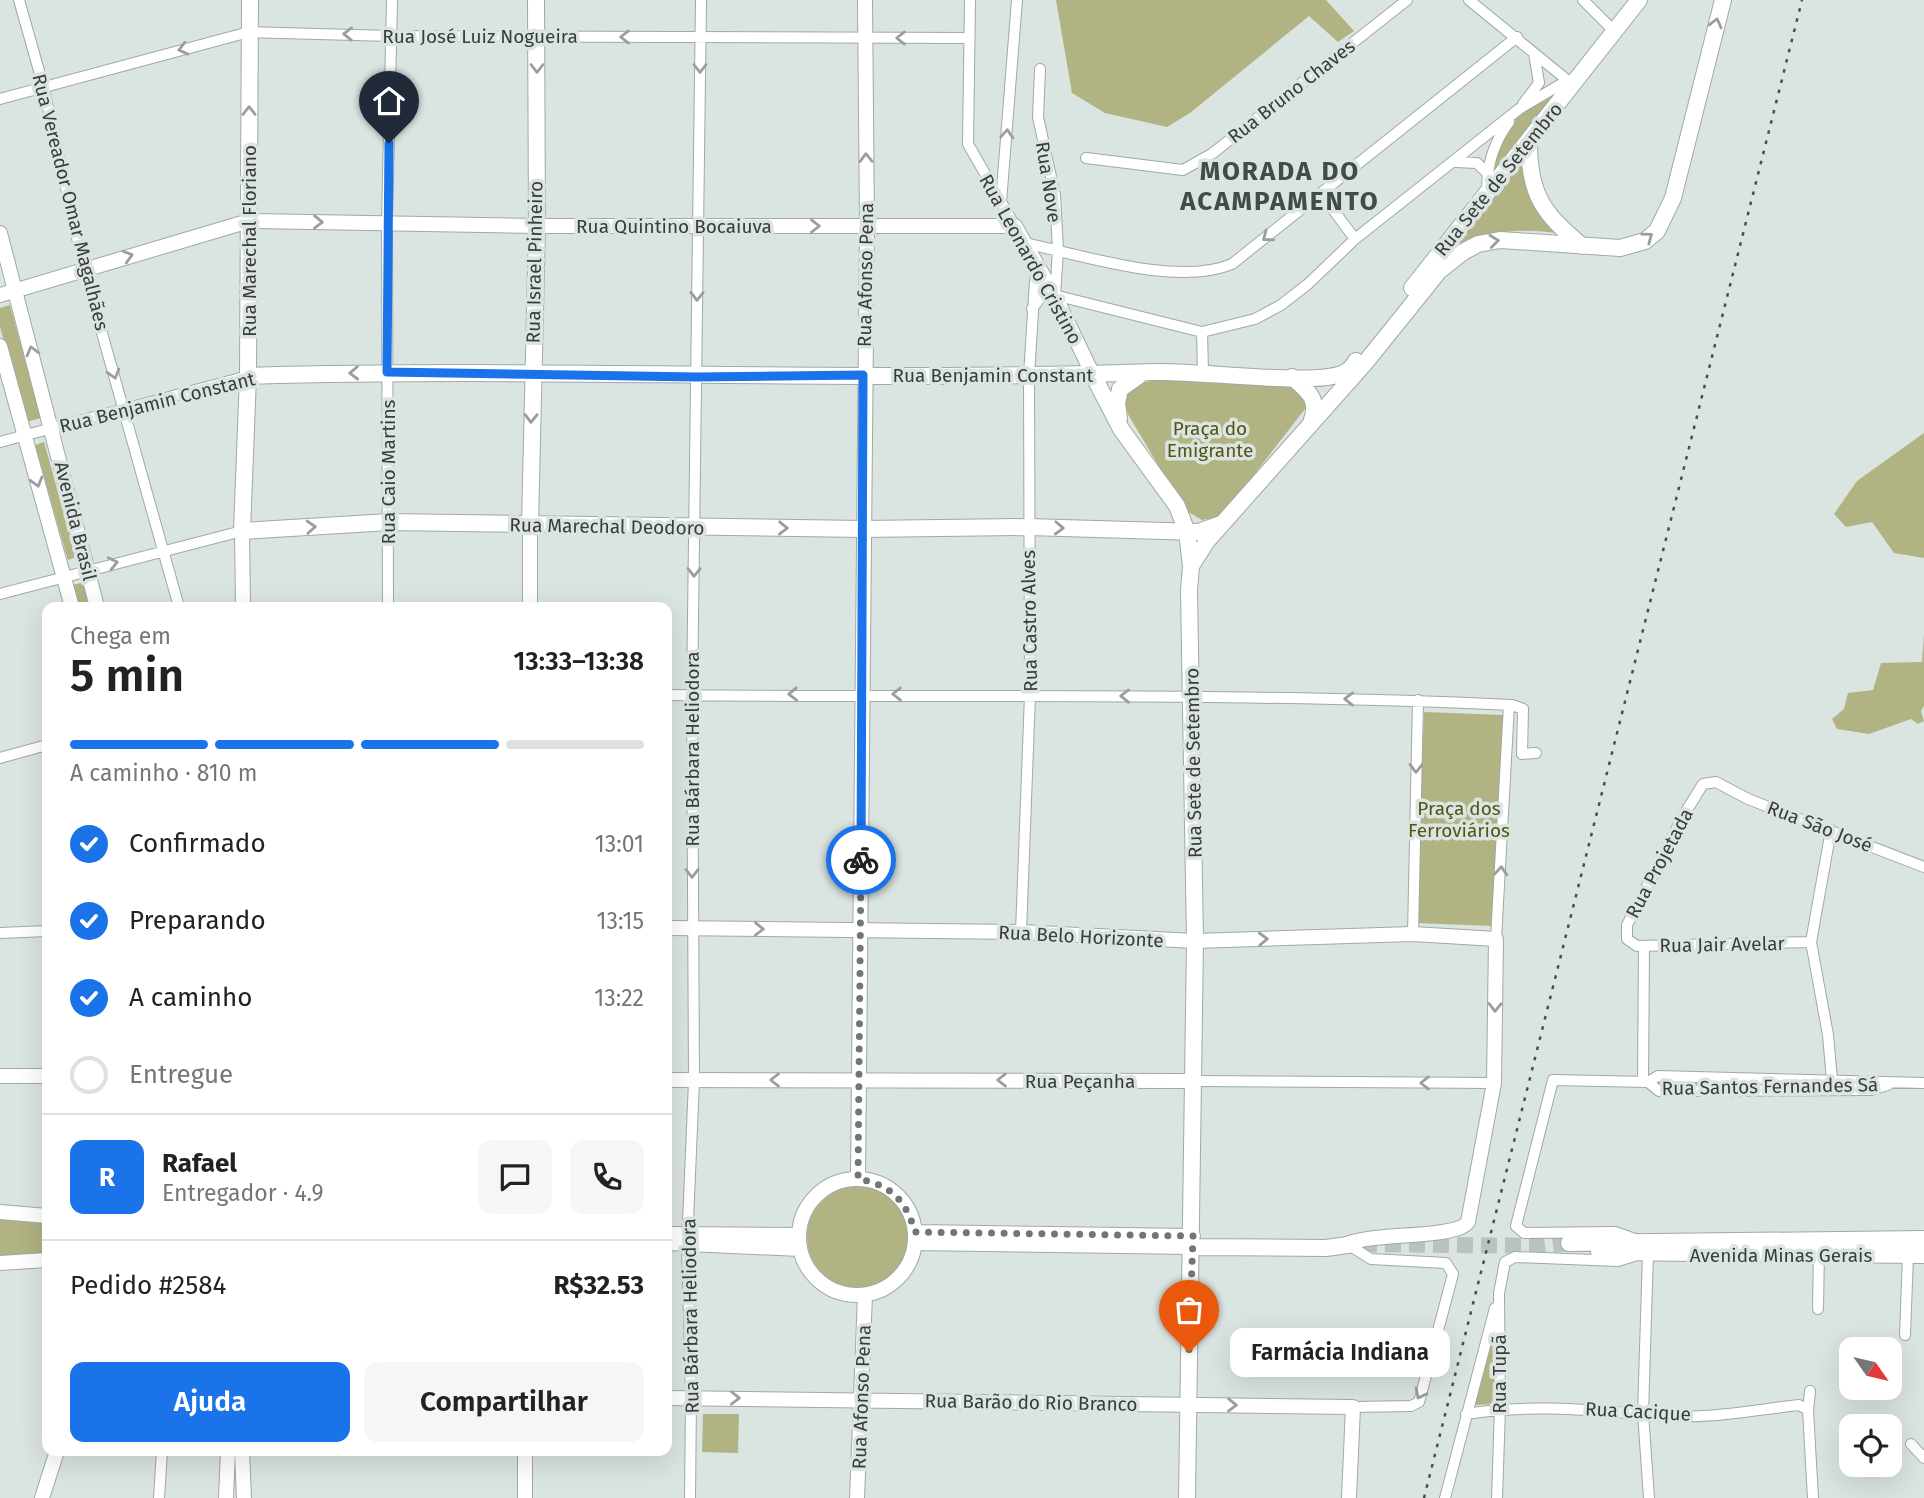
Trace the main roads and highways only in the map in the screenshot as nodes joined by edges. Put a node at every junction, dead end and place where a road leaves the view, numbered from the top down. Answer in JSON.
{"nodes":[{"id":1,"x":250,"y":0,"type":"edge"},
{"id":2,"x":536,"y":0,"type":"edge"},
{"id":3,"x":1639,"y":0,"type":"edge"},
{"id":4,"x":1723,"y":0,"type":"edge"},
{"id":5,"x":1529,"y":142,"type":"junction"},
{"id":6,"x":1583,"y":246,"type":"junction"},
{"id":7,"x":1358,"y":359,"type":"joint"},
{"id":8,"x":1157,"y":372,"type":"junction"},
{"id":9,"x":531,"y":374,"type":"junction"},
{"id":10,"x":1093,"y":375,"type":"junction"},
{"id":11,"x":248,"y":376,"type":"junction"},
{"id":12,"x":1292,"y":377,"type":"junction"},
{"id":13,"x":1311,"y":425,"type":"junction"},
{"id":14,"x":1121,"y":429,"type":"junction"},
{"id":15,"x":1229,"y":520,"type":"junction"},
{"id":16,"x":530,"y":525,"type":"junction"},
{"id":17,"x":242,"y":531,"type":"joint"},
{"id":18,"x":1187,"y":532,"type":"junction"},
{"id":19,"x":1192,"y":566,"type":"junction"},
{"id":20,"x":1924,"y":1239,"type":"edge"},
{"id":21,"x":1193,"y":1241,"type":"junction"},
{"id":22,"x":1351,"y":1244,"type":"tunnel mouth"},
{"id":23,"x":1569,"y":1247,"type":"tunnel mouth"},
{"id":24,"x":1819,"y":1247,"type":"junction"},
{"id":25,"x":1916,"y":1255,"type":"edge"},
{"id":26,"x":1187,"y":1498,"type":"edge"}],
"edges":[{"from":11,"to":1,"type":"main road","name":"Rua Marechal Floriano","one_way":true},
{"from":2,"to":9,"type":"main road","name":"Rua Israel Pinheiro","one_way":true},
{"from":3,"to":5,"type":"main road","name":"Rua Sete de Setembro"},
{"from":6,"to":4,"type":"main road","name":"Rua Sete de Setembro","one_way":true},
{"from":5,"to":6,"type":"main road"},
{"from":5,"to":7,"type":"main road","name":"Rua Sete de Setembro"},
{"from":13,"to":6,"type":"main road","name":"Rua Sete de Setembro","one_way":true},
{"from":7,"to":12,"type":"main road","name":"Rua Benjamin Constant"},
{"from":8,"to":10,"type":"main road","name":"Rua Benjamin Constant"},
{"from":8,"to":12,"type":"main road","name":"Rua Benjamin Constant"},
{"from":8,"to":14,"type":"main road"},
{"from":9,"to":10,"type":"main road","name":"Rua Benjamin Constant"},
{"from":9,"to":11,"type":"main road","name":"Rua Benjamin Constant","one_way":true},
{"from":9,"to":16,"type":"main road","name":"Rua Israel Pinheiro","one_way":true},
{"from":10,"to":14,"type":"main road","name":"Rua Leonardo Cristino"},
{"from":11,"to":17,"type":"main road","name":"Rua Marechal Floriano"},
{"from":12,"to":13,"type":"main road"},
{"from":13,"to":15,"type":"main road","name":"Rua Sete de Setembro"},
{"from":14,"to":18,"type":"main road","name":"Rua Leonardo Cristino"},
{"from":15,"to":18,"type":"main road"},
{"from":15,"to":19,"type":"main road","name":"Rua Sete de Setembro"},
{"from":17,"to":16,"type":"main road","name":"Rua Marechal Deodoro","one_way":true},
{"from":16,"to":18,"type":"main road","name":"Rua Marechal Deodoro","one_way":true},
{"from":18,"to":19,"type":"main road"},
{"from":19,"to":21,"type":"main road","name":"Rua Sete de Setembro"},
{"from":20,"to":24,"type":"main road","name":"Avenida Minas Gerais"},
{"from":21,"to":22,"type":"main road"},
{"from":21,"to":26,"type":"main road","name":"Rua Sete de Setembro"},
{"from":23,"to":24,"type":"main road","name":"Avenida Minas Gerais"},
{"from":24,"to":25,"type":"main road","name":"Avenida Minas Gerais"}]}
